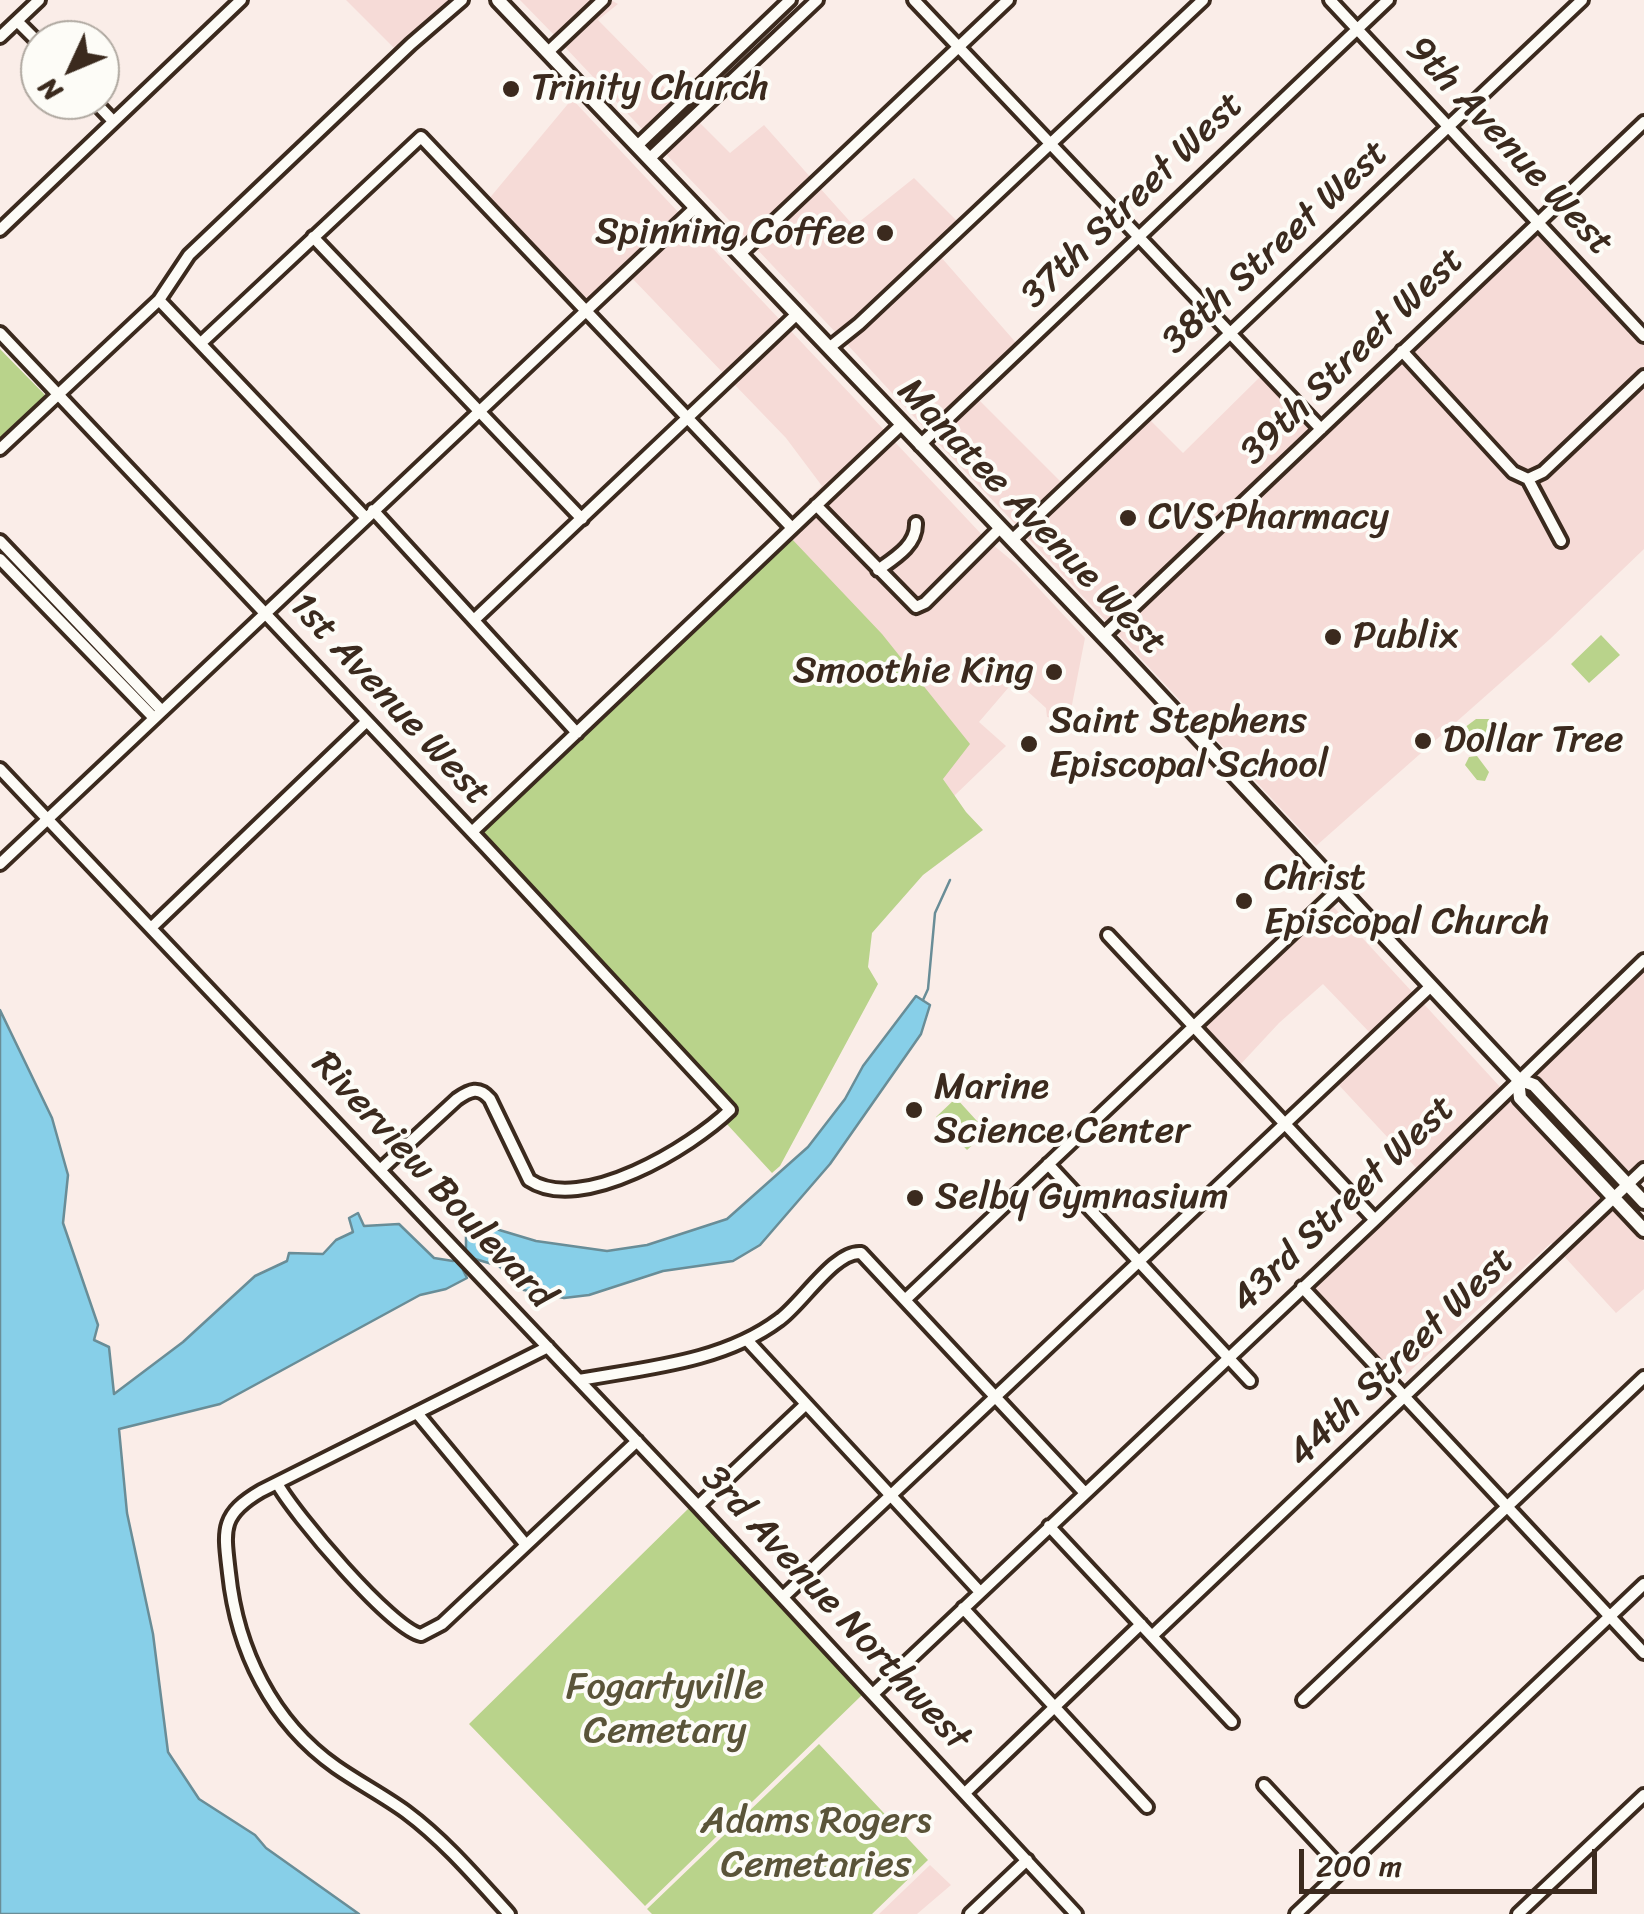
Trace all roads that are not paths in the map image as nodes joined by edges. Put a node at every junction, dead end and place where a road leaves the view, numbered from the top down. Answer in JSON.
{"nodes":[{"id":1,"x":39,"y":0,"type":"edge"},
{"id":2,"x":241,"y":0,"type":"edge"},
{"id":3,"x":462,"y":0,"type":"edge"},
{"id":4,"x":498,"y":0,"type":"edge"},
{"id":5,"x":603,"y":0,"type":"edge"},
{"id":6,"x":790,"y":0,"type":"edge"},
{"id":7,"x":817,"y":0,"type":"edge"},
{"id":8,"x":914,"y":0,"type":"edge"},
{"id":9,"x":1008,"y":0,"type":"edge"},
{"id":10,"x":1202,"y":0,"type":"edge"},
{"id":11,"x":1330,"y":0,"type":"edge"},
{"id":12,"x":1388,"y":0,"type":"edge"},
{"id":13,"x":1582,"y":0,"type":"edge"},
{"id":14,"x":18,"y":20,"type":"joint"},
{"id":15,"x":1358,"y":29,"type":"junction"},
{"id":16,"x":0,"y":37,"type":"edge"},
{"id":17,"x":959,"y":46,"type":"junction"},
{"id":18,"x":548,"y":52,"type":"junction"},
{"id":19,"x":113,"y":121,"type":"joint"},
{"id":20,"x":1644,"y":122,"type":"edge"},
{"id":21,"x":1448,"y":127,"type":"junction"},
{"id":22,"x":1052,"y":143,"type":"junction"},
{"id":23,"x":636,"y":146,"type":"junction"},
{"id":24,"x":649,"y":159,"type":"junction"},
{"id":25,"x":695,"y":208,"type":"junction"},
{"id":26,"x":1538,"y":222,"type":"junction"},
{"id":27,"x":0,"y":230,"type":"edge"},
{"id":28,"x":1140,"y":236,"type":"junction"},
{"id":29,"x":314,"y":237,"type":"junction"},
{"id":30,"x":740,"y":254,"type":"junction"},
{"id":31,"x":159,"y":300,"type":"junction"},
{"id":32,"x":585,"y":310,"type":"junction"},
{"id":33,"x":797,"y":314,"type":"junction"},
{"id":34,"x":0,"y":333,"type":"edge"},
{"id":35,"x":1230,"y":333,"type":"junction"},
{"id":36,"x":1644,"y":336,"type":"edge"},
{"id":37,"x":201,"y":343,"type":"junction"},
{"id":38,"x":829,"y":348,"type":"junction"},
{"id":39,"x":1402,"y":351,"type":"junction"},
{"id":40,"x":1644,"y":376,"type":"edge"},
{"id":41,"x":57,"y":395,"type":"junction"},
{"id":42,"x":479,"y":410,"type":"junction"},
{"id":43,"x":689,"y":419,"type":"junction"},
{"id":44,"x":901,"y":425,"type":"junction"},
{"id":45,"x":1321,"y":429,"type":"junction"},
{"id":46,"x":920,"y":445,"type":"junction"},
{"id":47,"x":0,"y":449,"type":"edge"},
{"id":48,"x":1528,"y":479,"type":"junction"},
{"id":49,"x":816,"y":505,"type":"junction"},
{"id":50,"x":370,"y":514,"type":"junction"},
{"id":51,"x":582,"y":519,"type":"junction"},
{"id":52,"x":916,"y":523,"type":"dead end"},
{"id":53,"x":792,"y":528,"type":"junction"},
{"id":54,"x":1000,"y":528,"type":"junction"},
{"id":55,"x":1012,"y":540,"type":"junction"},
{"id":56,"x":1561,"y":540,"type":"dead end"},
{"id":57,"x":0,"y":541,"type":"edge"},
{"id":58,"x":0,"y":558,"type":"edge"},
{"id":59,"x":878,"y":570,"type":"junction"},
{"id":60,"x":265,"y":612,"type":"junction"},
{"id":61,"x":474,"y":620,"type":"junction"},
{"id":62,"x":1104,"y":636,"type":"junction"},
{"id":63,"x":158,"y":714,"type":"junction"},
{"id":64,"x":368,"y":721,"type":"junction"},
{"id":65,"x":577,"y":732,"type":"junction"},
{"id":66,"x":0,"y":768,"type":"edge"},
{"id":67,"x":48,"y":818,"type":"junction"},
{"id":68,"x":472,"y":832,"type":"junction"},
{"id":69,"x":0,"y":864,"type":"edge"},
{"id":70,"x":1340,"y":888,"type":"junction"},
{"id":71,"x":152,"y":927,"type":"junction"},
{"id":72,"x":1108,"y":935,"type":"dead end"},
{"id":73,"x":1644,"y":960,"type":"edge"},
{"id":74,"x":1432,"y":986,"type":"junction"},
{"id":75,"x":1194,"y":1027,"type":"junction"},
{"id":76,"x":1518,"y":1079,"type":"junction"},
{"id":77,"x":1285,"y":1123,"type":"junction"},
{"id":78,"x":1048,"y":1164,"type":"junction"},
{"id":79,"x":1644,"y":1169,"type":"edge"},
{"id":80,"x":380,"y":1170,"type":"junction"},
{"id":81,"x":1628,"y":1185,"type":"junction"},
{"id":82,"x":1614,"y":1198,"type":"junction"},
{"id":83,"x":1644,"y":1202,"type":"edge"},
{"id":84,"x":1375,"y":1220,"type":"junction"},
{"id":85,"x":1644,"y":1230,"type":"edge"},
{"id":86,"x":1139,"y":1261,"type":"junction"},
{"id":87,"x":1302,"y":1287,"type":"junction"},
{"id":88,"x":904,"y":1300,"type":"junction"},
{"id":89,"x":747,"y":1340,"type":"junction"},
{"id":90,"x":548,"y":1348,"type":"junction"},
{"id":91,"x":1228,"y":1357,"type":"junction"},
{"id":92,"x":1644,"y":1376,"type":"edge"},
{"id":93,"x":579,"y":1380,"type":"junction"},
{"id":94,"x":1250,"y":1381,"type":"dead end"},
{"id":95,"x":996,"y":1396,"type":"junction"},
{"id":96,"x":1404,"y":1397,"type":"junction"},
{"id":97,"x":805,"y":1406,"type":"junction"},
{"id":98,"x":417,"y":1413,"type":"junction"},
{"id":99,"x":636,"y":1441,"type":"junction"},
{"id":100,"x":277,"y":1483,"type":"junction"},
{"id":101,"x":1084,"y":1492,"type":"junction"},
{"id":102,"x":890,"y":1497,"type":"junction"},
{"id":103,"x":698,"y":1506,"type":"junction"},
{"id":104,"x":1507,"y":1506,"type":"junction"},
{"id":105,"x":1050,"y":1526,"type":"junction"},
{"id":106,"x":526,"y":1545,"type":"junction"},
{"id":107,"x":1644,"y":1584,"type":"edge"},
{"id":108,"x":980,"y":1592,"type":"junction"},
{"id":109,"x":783,"y":1597,"type":"junction"},
{"id":110,"x":963,"y":1608,"type":"junction"},
{"id":111,"x":1610,"y":1616,"type":"junction"},
{"id":112,"x":1141,"y":1624,"type":"junction"},
{"id":113,"x":1152,"y":1636,"type":"junction"},
{"id":114,"x":1644,"y":1653,"type":"edge"},
{"id":115,"x":873,"y":1694,"type":"junction"},
{"id":116,"x":1303,"y":1700,"type":"dead end"},
{"id":117,"x":1054,"y":1707,"type":"junction"},
{"id":118,"x":1232,"y":1722,"type":"dead end"},
{"id":119,"x":1264,"y":1784,"type":"dead end"},
{"id":120,"x":965,"y":1793,"type":"junction"},
{"id":121,"x":1644,"y":1794,"type":"edge"},
{"id":122,"x":1147,"y":1808,"type":"dead end"},
{"id":123,"x":1027,"y":1860,"type":"junction"},
{"id":124,"x":1342,"y":1870,"type":"junction"},
{"id":125,"x":509,"y":1914,"type":"edge"},
{"id":126,"x":970,"y":1914,"type":"edge"},
{"id":127,"x":1076,"y":1914,"type":"edge"},
{"id":128,"x":1296,"y":1914,"type":"edge"},
{"id":129,"x":1518,"y":1914,"type":"edge"}],
"edges":[{"from":1,"to":14,"type":"street"},
{"from":2,"to":19,"type":"street"},
{"from":3,"to":31,"type":"street"},
{"from":4,"to":18,"type":"main road","name":"Manatee Avenue West"},
{"from":5,"to":18,"type":"street"},
{"from":6,"to":23,"type":"street"},
{"from":7,"to":24,"type":"street"},
{"from":8,"to":17,"type":"street"},
{"from":9,"to":17,"type":"street"},
{"from":10,"to":22,"type":"street"},
{"from":11,"to":15,"type":"street","name":"9th Avenue West"},
{"from":12,"to":15,"type":"street","name":"37th Street West"},
{"from":13,"to":21,"type":"street","name":"38th Street West"},
{"from":14,"to":16,"type":"street"},
{"from":15,"to":21,"type":"street","name":"9th Avenue West"},
{"from":15,"to":28,"type":"street","name":"37th Street West"},
{"from":17,"to":22,"type":"street"},
{"from":17,"to":30,"type":"street"},
{"from":18,"to":23,"type":"main road","name":"Manatee Avenue West"},
{"from":19,"to":27,"type":"street"},
{"from":20,"to":26,"type":"street","name":"39th Street West"},
{"from":21,"to":26,"type":"street","name":"9th Avenue West"},
{"from":21,"to":35,"type":"street","name":"38th Street West"},
{"from":22,"to":28,"type":"street"},
{"from":22,"to":38,"type":"street"},
{"from":23,"to":24,"type":"main road","name":"Manatee Avenue West"},
{"from":24,"to":25,"type":"main road","name":"Manatee Avenue West"},
{"from":25,"to":30,"type":"main road","name":"Manatee Avenue West"},
{"from":25,"to":32,"type":"street"},
{"from":26,"to":36,"type":"street","name":"9th Avenue West"},
{"from":26,"to":39,"type":"street","name":"39th Street West"},
{"from":28,"to":35,"type":"street"},
{"from":28,"to":46,"type":"street","name":"37th Street West"},
{"from":29,"to":32,"type":"street"},
{"from":29,"to":37,"type":"street"},
{"from":29,"to":42,"type":"street"},
{"from":30,"to":33,"type":"main road","name":"Manatee Avenue West"},
{"from":31,"to":37,"type":"street"},
{"from":31,"to":41,"type":"street"},
{"from":32,"to":42,"type":"street"},
{"from":32,"to":43,"type":"street"},
{"from":33,"to":38,"type":"main road","name":"Manatee Avenue West"},
{"from":33,"to":43,"type":"street"},
{"from":34,"to":41,"type":"street","name":"1st Avenue West"},
{"from":35,"to":45,"type":"street"},
{"from":35,"to":55,"type":"street","name":"38th Street West"},
{"from":37,"to":50,"type":"street"},
{"from":38,"to":44,"type":"main road","name":"Manatee Avenue West"},
{"from":39,"to":45,"type":"street","name":"39th Street West"},
{"from":39,"to":48,"type":"street"},
{"from":40,"to":48,"type":"street"},
{"from":41,"to":47,"type":"street"},
{"from":41,"to":60,"type":"street","name":"1st Avenue West"},
{"from":42,"to":50,"type":"street"},
{"from":42,"to":51,"type":"street"},
{"from":43,"to":51,"type":"street"},
{"from":43,"to":53,"type":"street"},
{"from":44,"to":46,"type":"main road","name":"Manatee Avenue West"},
{"from":44,"to":49,"type":"street"},
{"from":45,"to":62,"type":"street","name":"39th Street West"},
{"from":46,"to":54,"type":"main road","name":"Manatee Avenue West"},
{"from":48,"to":56,"type":"street"},
{"from":49,"to":53,"type":"street"},
{"from":49,"to":59,"type":"street"},
{"from":50,"to":60,"type":"street"},
{"from":50,"to":61,"type":"street"},
{"from":51,"to":61,"type":"street"},
{"from":52,"to":59,"type":"street"},
{"from":53,"to":65,"type":"street"},
{"from":54,"to":55,"type":"main road","name":"Manatee Avenue West"},
{"from":54,"to":59,"type":"street"},
{"from":55,"to":62,"type":"main road","name":"Manatee Avenue West"},
{"from":57,"to":63,"type":"street"},
{"from":58,"to":63,"type":"street"},
{"from":60,"to":63,"type":"street"},
{"from":60,"to":64,"type":"street","name":"1st Avenue West"},
{"from":61,"to":65,"type":"street"},
{"from":62,"to":70,"type":"main road","name":"Manatee Avenue West"},
{"from":63,"to":67,"type":"street"},
{"from":64,"to":68,"type":"street","name":"1st Avenue West"},
{"from":64,"to":71,"type":"street"},
{"from":65,"to":68,"type":"street"},
{"from":66,"to":67,"type":"street","name":"Riverview Boulevard"},
{"from":67,"to":69,"type":"street"},
{"from":67,"to":71,"type":"street","name":"Riverview Boulevard"},
{"from":68,"to":80,"type":"street","name":"1st Avenue West"},
{"from":70,"to":74,"type":"main road","name":"Manatee Avenue West"},
{"from":70,"to":75,"type":"street"},
{"from":71,"to":80,"type":"street","name":"Riverview Boulevard"},
{"from":72,"to":75,"type":"street"},
{"from":73,"to":76,"type":"street","name":"43rd Street West"},
{"from":74,"to":76,"type":"main road","name":"Manatee Avenue West"},
{"from":74,"to":77,"type":"street"},
{"from":75,"to":77,"type":"street"},
{"from":75,"to":78,"type":"street"},
{"from":76,"to":81,"type":"main road","name":"Manatee Avenue West"},
{"from":76,"to":82,"type":"main road","name":"Manatee Avenue West"},
{"from":76,"to":84,"type":"street","name":"43rd Street West"},
{"from":77,"to":84,"type":"street"},
{"from":77,"to":86,"type":"street"},
{"from":78,"to":86,"type":"street"},
{"from":78,"to":88,"type":"street"},
{"from":79,"to":81,"type":"street","name":"44th Street West"},
{"from":80,"to":90,"type":"street","name":"Riverview Boulevard"},
{"from":81,"to":82,"type":"street","name":"44th Street West"},
{"from":81,"to":83,"type":"main road","name":"Manatee Avenue West"},
{"from":82,"to":85,"type":"main road","name":"Manatee Avenue West"},
{"from":82,"to":96,"type":"street","name":"44th Street West"},
{"from":84,"to":87,"type":"street","name":"43rd Street West"},
{"from":86,"to":91,"type":"street"},
{"from":86,"to":95,"type":"street"},
{"from":87,"to":91,"type":"street","name":"43rd Street West"},
{"from":87,"to":96,"type":"street"},
{"from":88,"to":89,"type":"street"},
{"from":88,"to":95,"type":"street"},
{"from":89,"to":93,"type":"street"},
{"from":89,"to":97,"type":"street"},
{"from":90,"to":93,"type":"street","name":"3rd Avenue Northwest"},
{"from":90,"to":98,"type":"street","name":"Riverview Boulevard"},
{"from":91,"to":94,"type":"street"},
{"from":91,"to":101,"type":"street","name":"43rd Street West"},
{"from":92,"to":104,"type":"street"},
{"from":93,"to":99,"type":"street","name":"3rd Avenue Northwest"},
{"from":95,"to":101,"type":"street"},
{"from":95,"to":102,"type":"street"},
{"from":96,"to":104,"type":"street"},
{"from":96,"to":113,"type":"street","name":"44th Street West"},
{"from":97,"to":102,"type":"street"},
{"from":97,"to":103,"type":"street"},
{"from":98,"to":100,"type":"street","name":"Riverview Boulevard"},
{"from":98,"to":106,"type":"street"},
{"from":99,"to":103,"type":"street","name":"3rd Avenue Northwest"},
{"from":99,"to":106,"type":"street"},
{"from":100,"to":106,"type":"street"},
{"from":100,"to":125,"type":"street","name":"Riverview Boulevard"},
{"from":101,"to":105,"type":"street","name":"43rd Street West"},
{"from":102,"to":108,"type":"street"},
{"from":102,"to":109,"type":"street"},
{"from":103,"to":109,"type":"street","name":"3rd Avenue Northwest"},
{"from":104,"to":111,"type":"street"},
{"from":104,"to":116,"type":"street"},
{"from":105,"to":108,"type":"street","name":"43rd Street West"},
{"from":105,"to":112,"type":"street"},
{"from":107,"to":111,"type":"street"},
{"from":108,"to":110,"type":"street","name":"43rd Street West"},
{"from":109,"to":115,"type":"street","name":"3rd Avenue Northwest"},
{"from":110,"to":115,"type":"street","name":"43rd Street West"},
{"from":110,"to":117,"type":"street"},
{"from":111,"to":114,"type":"street"},
{"from":111,"to":124,"type":"street"},
{"from":112,"to":113,"type":"street"},
{"from":112,"to":117,"type":"street"},
{"from":113,"to":118,"type":"street"},
{"from":115,"to":120,"type":"street","name":"3rd Avenue Northwest"},
{"from":117,"to":120,"type":"street"},
{"from":117,"to":122,"type":"street"},
{"from":119,"to":124,"type":"street"},
{"from":120,"to":123,"type":"street","name":"3rd Avenue Northwest"},
{"from":121,"to":129,"type":"street"},
{"from":123,"to":126,"type":"street"},
{"from":123,"to":127,"type":"street","name":"3rd Avenue Northwest"},
{"from":124,"to":128,"type":"street"}]}
